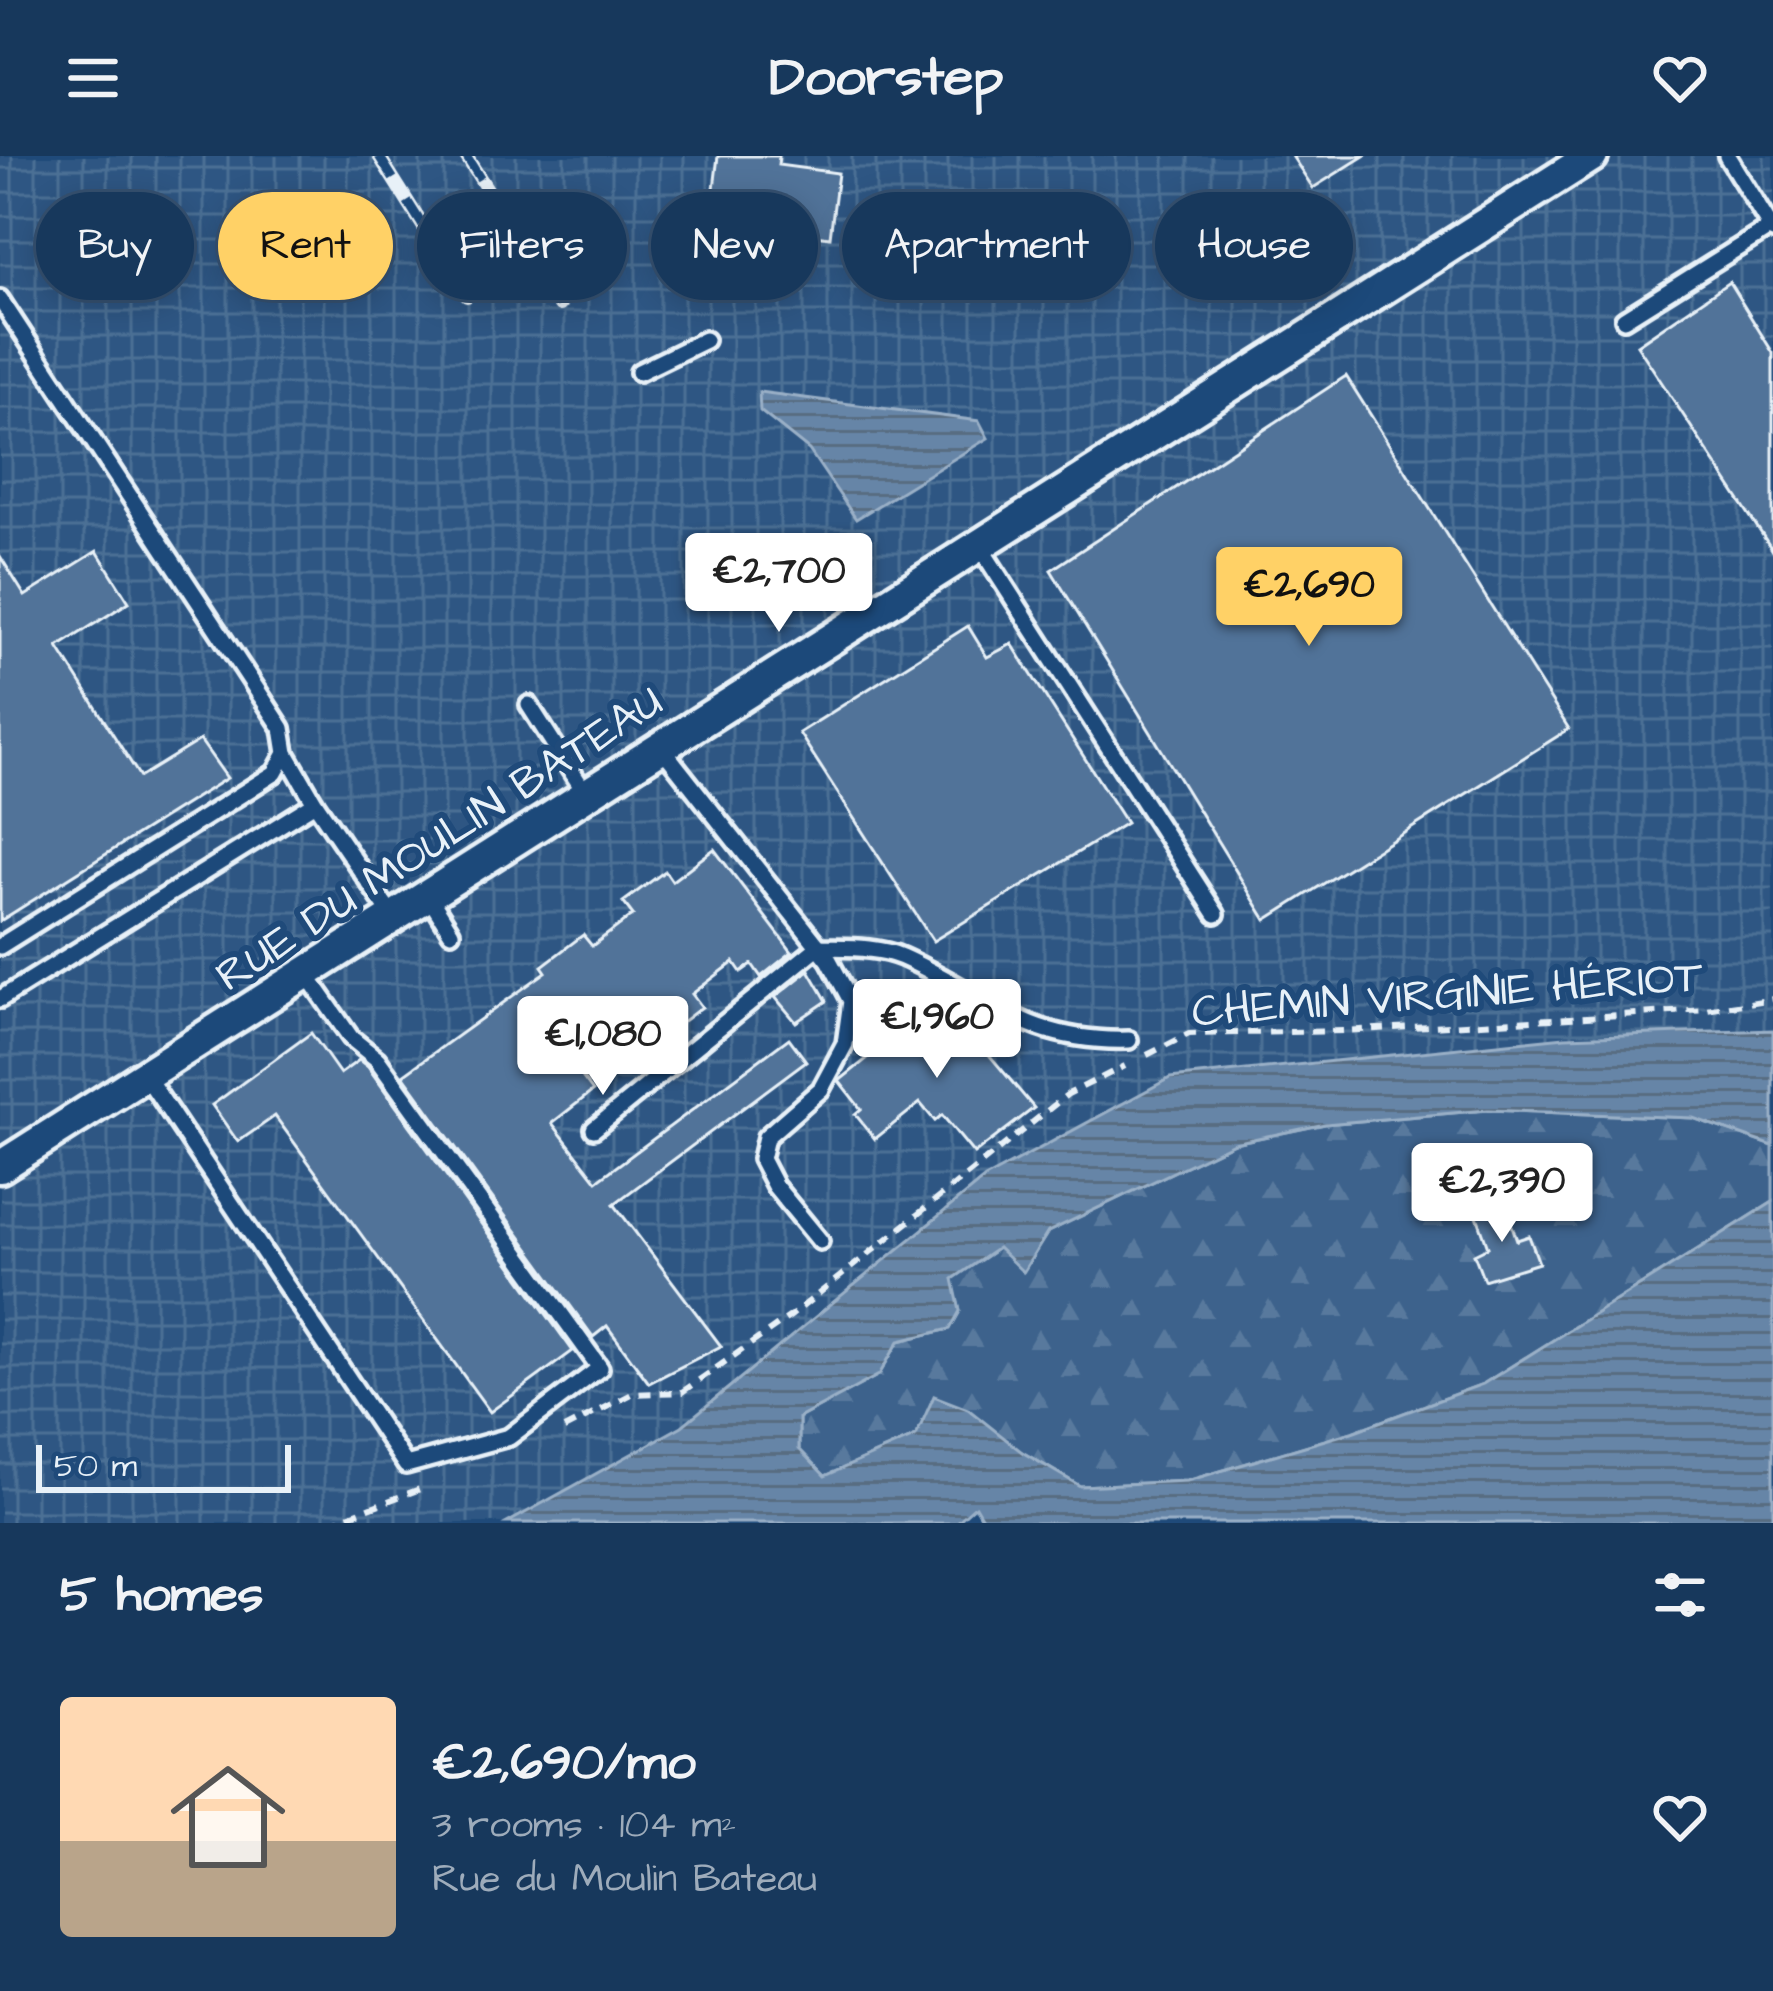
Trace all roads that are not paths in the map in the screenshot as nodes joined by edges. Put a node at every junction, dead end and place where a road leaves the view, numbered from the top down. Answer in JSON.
{"nodes":[{"id":1,"x":1592,"y":156,"type":"edge"},
{"id":2,"x":1726,"y":156,"type":"edge"},
{"id":3,"x":1772,"y":229,"type":"edge"},
{"id":4,"x":0,"y":299,"type":"edge"},
{"id":5,"x":1624,"y":319,"type":"dead end"},
{"id":6,"x":705,"y":340,"type":"dead end"},
{"id":7,"x":639,"y":372,"type":"dead end"},
{"id":8,"x":980,"y":547,"type":"junction"},
{"id":9,"x":529,"y":705,"type":"dead end"},
{"id":10,"x":661,"y":747,"type":"junction"},
{"id":11,"x":286,"y":753,"type":"junction"},
{"id":12,"x":586,"y":794,"type":"junction"},
{"id":13,"x":315,"y":803,"type":"junction"},
{"id":14,"x":429,"y":897,"type":"junction"},
{"id":15,"x":1216,"y":914,"type":"dead end"},
{"id":16,"x":394,"y":919,"type":"junction"},
{"id":17,"x":451,"y":932,"type":"dead end"},
{"id":18,"x":0,"y":946,"type":"edge"},
{"id":19,"x":818,"y":946,"type":"junction"},
{"id":20,"x":307,"y":975,"type":"junction"},
{"id":21,"x":0,"y":999,"type":"edge"},
{"id":22,"x":1129,"y":1040,"type":"dead end"},
{"id":23,"x":146,"y":1076,"type":"junction"},
{"id":24,"x":594,"y":1129,"type":"dead end"},
{"id":25,"x":0,"y":1167,"type":"edge"},
{"id":26,"x":820,"y":1241,"type":"dead end"}],
"edges":[{"from":1,"to":8,"type":"street","name":"RUE DU MOULIN BATEAU"},
{"from":2,"to":3,"type":"lane"},
{"from":3,"to":5,"type":"lane"},
{"from":4,"to":11,"type":"lane"},
{"from":6,"to":7,"type":"lane"},
{"from":8,"to":10,"type":"street","name":"RUE DU MOULIN BATEAU"},
{"from":8,"to":15,"type":"lane"},
{"from":9,"to":12,"type":"lane"},
{"from":10,"to":12,"type":"street","name":"RUE DU MOULIN BATEAU"},
{"from":10,"to":19,"type":"lane"},
{"from":11,"to":13,"type":"lane"},
{"from":11,"to":18,"type":"lane"},
{"from":12,"to":14,"type":"street","name":"RUE DU MOULIN BATEAU"},
{"from":13,"to":16,"type":"lane"},
{"from":13,"to":21,"type":"lane"},
{"from":14,"to":16,"type":"street","name":"RUE DU MOULIN BATEAU"},
{"from":14,"to":17,"type":"lane"},
{"from":16,"to":20,"type":"street","name":"RUE DU MOULIN BATEAU"},
{"from":19,"to":22,"type":"lane"},
{"from":19,"to":24,"type":"lane"},
{"from":19,"to":26,"type":"lane"},
{"from":20,"to":23,"type":"street","name":"RUE DU MOULIN BATEAU"},
{"from":20,"to":23,"type":"lane"},
{"from":23,"to":25,"type":"street","name":"RUE DU MOULIN BATEAU"}]}
